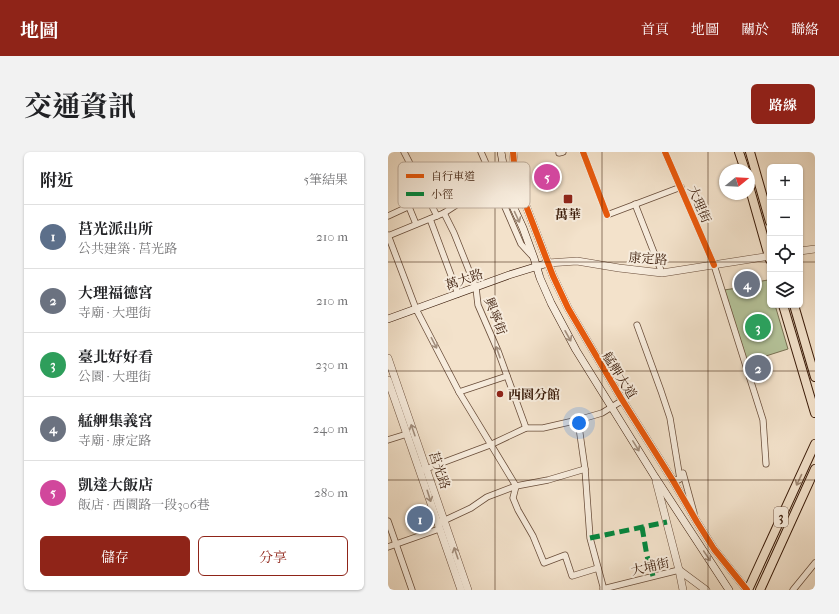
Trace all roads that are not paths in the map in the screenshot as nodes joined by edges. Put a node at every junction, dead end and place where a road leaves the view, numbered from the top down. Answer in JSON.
{"nodes":[{"id":1,"x":404,"y":152,"type":"edge"},
{"id":2,"x":481,"y":152,"type":"edge"},
{"id":3,"x":501,"y":152,"type":"edge"},
{"id":4,"x":513,"y":152,"type":"edge"},
{"id":5,"x":559,"y":152,"type":"edge"},
{"id":6,"x":563,"y":152,"type":"edge"},
{"id":7,"x":583,"y":152,"type":"edge"},
{"id":8,"x":665,"y":152,"type":"edge"},
{"id":9,"x":739,"y":152,"type":"edge"},
{"id":10,"x":750,"y":152,"type":"edge"},
{"id":11,"x":409,"y":162,"type":"edge"},
{"id":12,"x":486,"y":162,"type":"edge"},
{"id":13,"x":502,"y":162,"type":"edge"},
{"id":14,"x":514,"y":162,"type":"edge"},
{"id":15,"x":742,"y":164,"type":"edge"},
{"id":16,"x":681,"y":187,"type":"junction"},
{"id":17,"x":753,"y":200,"type":"edge"},
{"id":18,"x":635,"y":204,"type":"junction"},
{"id":19,"x":406,"y":208,"type":"edge"},
{"id":20,"x":408,"y":208,"type":"edge"},
{"id":21,"x":433,"y":208,"type":"edge"},
{"id":22,"x":450,"y":208,"type":"edge"},
{"id":23,"x":505,"y":208,"type":"edge"},
{"id":24,"x":514,"y":208,"type":"edge"},
{"id":25,"x":527,"y":208,"type":"edge"},
{"id":26,"x":444,"y":212,"type":"junction"},
{"id":27,"x":767,"y":212,"type":"edge"},
{"id":28,"x":388,"y":216,"type":"edge"},
{"id":29,"x":437,"y":216,"type":"junction"},
{"id":30,"x":430,"y":219,"type":"junction"},
{"id":31,"x":416,"y":224,"type":"junction"},
{"id":32,"x":388,"y":236,"type":"edge"},
{"id":33,"x":767,"y":247,"type":"edge"},
{"id":34,"x":815,"y":249,"type":"edge"},
{"id":35,"x":803,"y":251,"type":"edge"},
{"id":36,"x":767,"y":257,"type":"edge"},
{"id":37,"x":534,"y":258,"type":"junction"},
{"id":38,"x":548,"y":263,"type":"junction"},
{"id":39,"x":714,"y":265,"type":"junction"},
{"id":40,"x":536,"y":267,"type":"junction"},
{"id":41,"x":662,"y":274,"type":"junction"},
{"id":42,"x":476,"y":288,"type":"junction"},
{"id":43,"x":458,"y":294,"type":"junction"},
{"id":44,"x":416,"y":308,"type":"junction"},
{"id":45,"x":784,"y":308,"type":"edge"},
{"id":46,"x":795,"y":308,"type":"edge"},
{"id":47,"x":388,"y":319,"type":"edge"},
{"id":48,"x":637,"y":325,"type":"dead end"},
{"id":49,"x":388,"y":358,"type":"edge"},
{"id":50,"x":507,"y":376,"type":"junction"},
{"id":51,"x":815,"y":377,"type":"edge"},
{"id":52,"x":388,"y":380,"type":"edge"},
{"id":53,"x":459,"y":392,"type":"junction"},
{"id":54,"x":623,"y":400,"type":"junction"},
{"id":55,"x":612,"y":407,"type":"junction"},
{"id":56,"x":815,"y":413,"type":"edge"},
{"id":57,"x":578,"y":420,"type":"junction"},
{"id":58,"x":526,"y":428,"type":"junction"},
{"id":59,"x":407,"y":434,"type":"junction"},
{"id":60,"x":388,"y":440,"type":"edge"},
{"id":61,"x":815,"y":444,"type":"edge"},
{"id":62,"x":490,"y":445,"type":"junction"},
{"id":63,"x":676,"y":454,"type":"junction"},
{"id":64,"x":766,"y":464,"type":"dead end"},
{"id":65,"x":585,"y":469,"type":"junction"},
{"id":66,"x":815,"y":469,"type":"edge"},
{"id":67,"x":423,"y":470,"type":"junction"},
{"id":68,"x":655,"y":477,"type":"junction"},
{"id":69,"x":672,"y":479,"type":"junction"},
{"id":70,"x":516,"y":486,"type":"junction"},
{"id":71,"x":388,"y":521,"type":"edge"},
{"id":72,"x":697,"y":522,"type":"junction"},
{"id":73,"x":441,"y":524,"type":"junction"},
{"id":74,"x":396,"y":544,"type":"junction"},
{"id":75,"x":388,"y":547,"type":"edge"},
{"id":76,"x":815,"y":563,"type":"edge"},
{"id":77,"x":598,"y":568,"type":"junction"},
{"id":78,"x":679,"y":570,"type":"junction"},
{"id":79,"x":604,"y":589,"type":"edge"},
{"id":80,"x":412,"y":590,"type":"edge"},
{"id":81,"x":461,"y":590,"type":"edge"},
{"id":82,"x":468,"y":590,"type":"edge"},
{"id":83,"x":683,"y":590,"type":"edge"},
{"id":84,"x":706,"y":590,"type":"edge"},
{"id":85,"x":730,"y":590,"type":"edge"},
{"id":86,"x":747,"y":590,"type":"edge"},
{"id":87,"x":760,"y":590,"type":"edge"},
{"id":88,"x":793,"y":590,"type":"edge"}],
"edges":[{"from":1,"to":11,"type":"street"},
{"from":2,"to":12,"type":"street","name":"艋舺大道"},
{"from":3,"to":13,"type":"main road","name":"艋舺大道"},
{"from":4,"to":14,"type":"main road","name":"艋舺大道"},
{"from":5,"to":6,"type":"street"},
{"from":7,"to":18,"type":"street"},
{"from":8,"to":16,"type":"street","name":"大理街"},
{"from":9,"to":15,"type":"main road"},
{"from":10,"to":27,"type":"main road"},
{"from":16,"to":18,"type":"street"},
{"from":16,"to":39,"type":"street","name":"大理街"},
{"from":17,"to":33,"type":"main road"},
{"from":18,"to":41,"type":"street"},
{"from":19,"to":28,"type":"street"},
{"from":20,"to":31,"type":"street"},
{"from":21,"to":29,"type":"street"},
{"from":22,"to":26,"type":"street"},
{"from":23,"to":37,"type":"street","name":"艋舺大道"},
{"from":24,"to":37,"type":"main road","name":"艋舺大道","one_way":true},
{"from":25,"to":38,"type":"main road","name":"艋舺大道"},
{"from":26,"to":29,"type":"street"},
{"from":26,"to":42,"type":"street","name":"興寧街"},
{"from":29,"to":30,"type":"street"},
{"from":30,"to":31,"type":"street"},
{"from":30,"to":43,"type":"street"},
{"from":31,"to":32,"type":"street"},
{"from":32,"to":44,"type":"street"},
{"from":34,"to":35,"type":"main road"},
{"from":36,"to":39,"type":"main road","name":"康定路"},
{"from":37,"to":40,"type":"main road","name":"艋舺大道"},
{"from":38,"to":40,"type":"main road","name":"萬大路"},
{"from":38,"to":41,"type":"main road","name":"康定路"},
{"from":38,"to":54,"type":"main road","name":"艋舺大道"},
{"from":39,"to":41,"type":"main road","name":"康定路"},
{"from":39,"to":64,"type":"street","name":"大理街"},
{"from":40,"to":42,"type":"main road","name":"萬大路"},
{"from":40,"to":55,"type":"main road","name":"艋舺大道","one_way":true},
{"from":42,"to":43,"type":"main road","name":"萬大路"},
{"from":50,"to":42,"type":"street","name":"興寧街","one_way":true},
{"from":43,"to":44,"type":"main road","name":"萬大路"},
{"from":44,"to":47,"type":"main road","name":"萬大路"},
{"from":44,"to":53,"type":"street","one_way":true},
{"from":45,"to":56,"type":"main road"},
{"from":46,"to":51,"type":"main road"},
{"from":48,"to":63,"type":"street"},
{"from":67,"to":49,"type":"main road","name":"莒光路","one_way":true},
{"from":50,"to":53,"type":"street"},
{"from":50,"to":58,"type":"street","name":"興寧街"},
{"from":52,"to":59,"type":"main road","name":"莒光路"},
{"from":53,"to":62,"type":"street"},
{"from":54,"to":55,"type":"street"},
{"from":54,"to":69,"type":"main road","name":"艋舺大道"},
{"from":55,"to":57,"type":"street"},
{"from":55,"to":68,"type":"main road","name":"艋舺大道","one_way":true},
{"from":57,"to":58,"type":"street"},
{"from":57,"to":65,"type":"street"},
{"from":58,"to":62,"type":"street"},
{"from":59,"to":60,"type":"street"},
{"from":59,"to":67,"type":"main road","name":"莒光路"},
{"from":61,"to":86,"type":"main road","number":"3","one_way":true},
{"from":62,"to":67,"type":"street"},
{"from":62,"to":70,"type":"street"},
{"from":63,"to":69,"type":"street"},
{"from":63,"to":72,"type":"street"},
{"from":65,"to":70,"type":"street"},
{"from":65,"to":77,"type":"street"},
{"from":66,"to":87,"type":"main road","number":"3"},
{"from":67,"to":73,"type":"main road","name":"莒光路"},
{"from":68,"to":78,"type":"main road"},
{"from":68,"to":85,"type":"main road","name":"艋舺大道","one_way":true},
{"from":69,"to":72,"type":"main road","name":"艋舺大道"},
{"from":70,"to":73,"type":"street"},
{"from":70,"to":77,"type":"street"},
{"from":71,"to":74,"type":"street"},
{"from":72,"to":86,"type":"main road","name":"艋舺大道"},
{"from":73,"to":74,"type":"street"},
{"from":73,"to":81,"type":"main road","name":"莒光路"},
{"from":82,"to":73,"type":"main road","name":"莒光路","one_way":true},
{"from":74,"to":75,"type":"street"},
{"from":74,"to":80,"type":"street"},
{"from":76,"to":88,"type":"street"},
{"from":77,"to":79,"type":"street"},
{"from":78,"to":79,"type":"street","name":"大埔街"},
{"from":78,"to":83,"type":"main road"},
{"from":78,"to":84,"type":"main road"}]}
